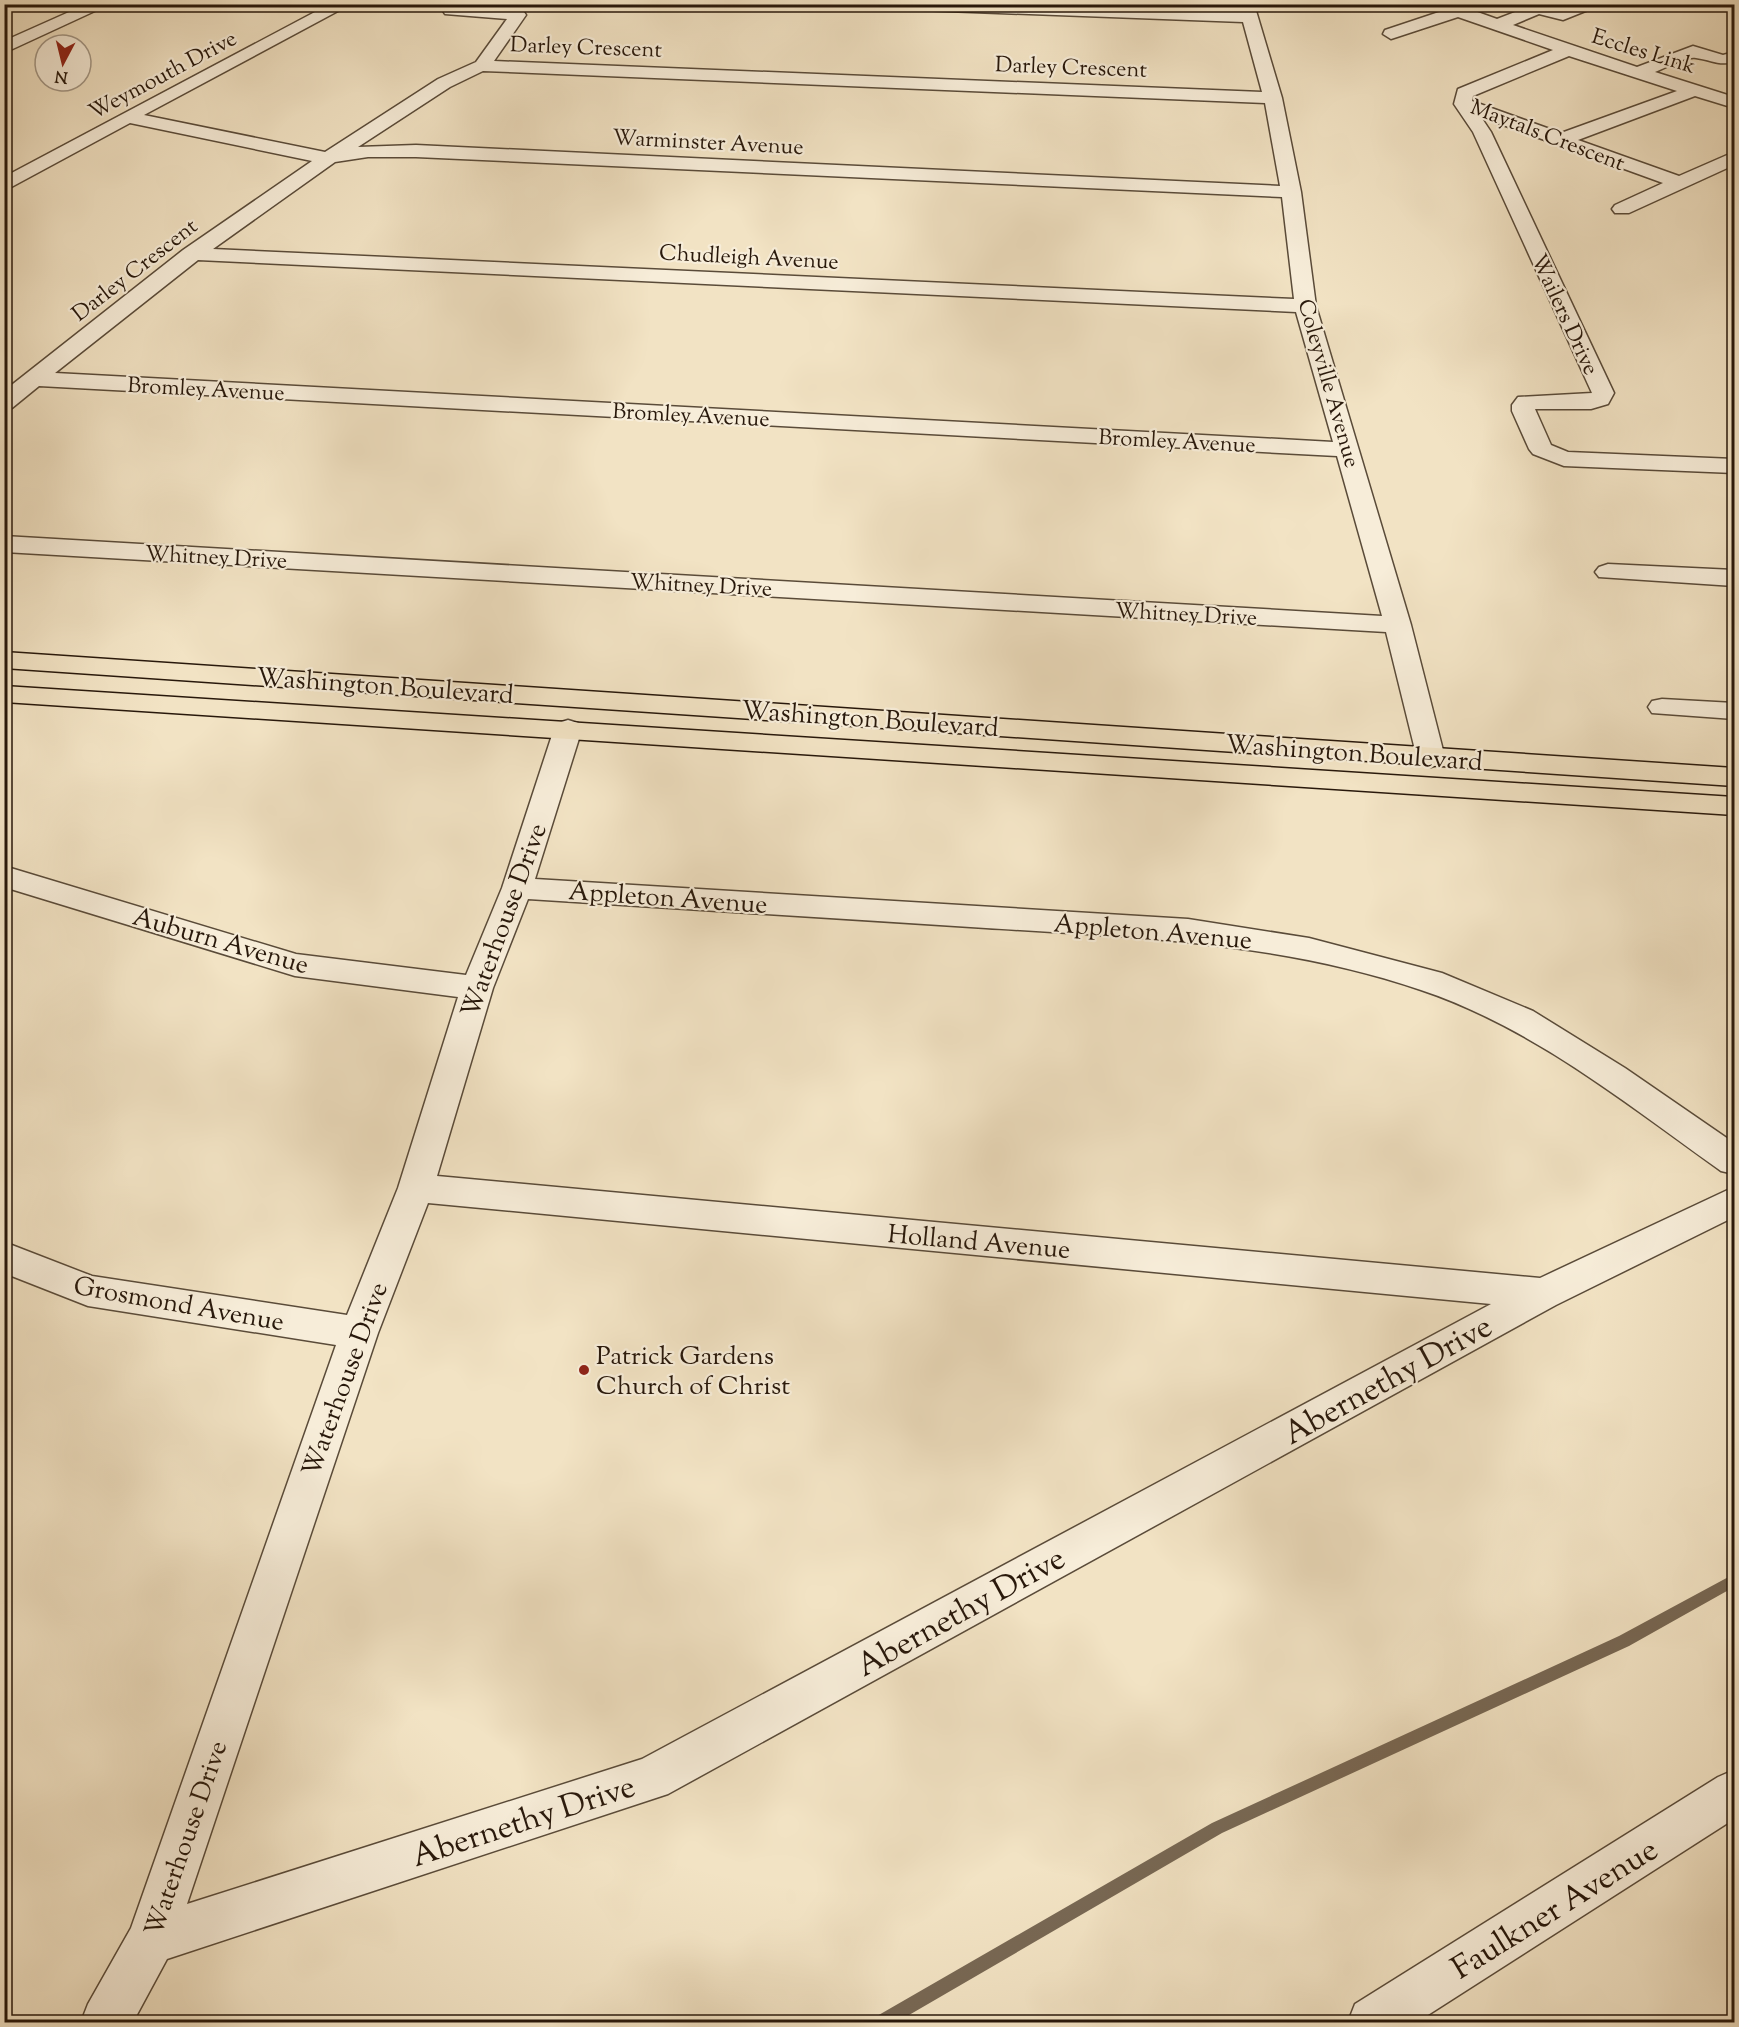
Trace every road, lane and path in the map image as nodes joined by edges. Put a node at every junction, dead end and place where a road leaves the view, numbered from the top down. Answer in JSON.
{"nodes":[{"id":1,"x":102,"y":4,"type":"edge"},
{"id":2,"x":343,"y":4,"type":"edge"},
{"id":3,"x":892,"y":4,"type":"edge"},
{"id":4,"x":1438,"y":4,"type":"edge"},
{"id":5,"x":1595,"y":4,"type":"edge"},
{"id":6,"x":1544,"y":7,"type":"edge"},
{"id":7,"x":451,"y":11,"type":"dead end"},
{"id":8,"x":1248,"y":11,"type":"edge"},
{"id":9,"x":1458,"y":11,"type":"junction"},
{"id":10,"x":1497,"y":25,"type":"junction"},
{"id":11,"x":1391,"y":34,"type":"dead end"},
{"id":12,"x":1724,"y":40,"type":"dead end"},
{"id":13,"x":5,"y":48,"type":"edge"},
{"id":14,"x":1568,"y":50,"type":"junction"},
{"id":15,"x":1693,"y":51,"type":"junction"},
{"id":16,"x":1734,"y":57,"type":"edge"},
{"id":17,"x":482,"y":66,"type":"junction"},
{"id":18,"x":1639,"y":72,"type":"junction"},
{"id":19,"x":1695,"y":90,"type":"junction"},
{"id":20,"x":1273,"y":98,"type":"junction"},
{"id":21,"x":1734,"y":102,"type":"edge"},
{"id":22,"x":1464,"y":104,"type":"junction"},
{"id":23,"x":127,"y":117,"type":"junction"},
{"id":24,"x":1560,"y":140,"type":"junction"},
{"id":25,"x":326,"y":158,"type":"junction"},
{"id":26,"x":1734,"y":158,"type":"edge"},
{"id":27,"x":1680,"y":183,"type":"junction"},
{"id":28,"x":4,"y":185,"type":"edge"},
{"id":29,"x":1291,"y":192,"type":"junction"},
{"id":30,"x":1622,"y":209,"type":"dead end"},
{"id":31,"x":189,"y":254,"type":"junction"},
{"id":32,"x":1305,"y":306,"type":"junction"},
{"id":33,"x":35,"y":378,"type":"junction"},
{"id":34,"x":4,"y":403,"type":"edge"},
{"id":35,"x":1348,"y":450,"type":"junction"},
{"id":36,"x":1734,"y":466,"type":"edge"},
{"id":37,"x":4,"y":544,"type":"edge"},
{"id":38,"x":1608,"y":572,"type":"dead end"},
{"id":39,"x":1734,"y":578,"type":"edge"},
{"id":40,"x":1398,"y":625,"type":"junction"},
{"id":41,"x":4,"y":660,"type":"edge"},
{"id":42,"x":4,"y":694,"type":"edge"},
{"id":43,"x":1662,"y":707,"type":"dead end"},
{"id":44,"x":1734,"y":711,"type":"edge"},
{"id":45,"x":568,"y":729,"type":"junction"},
{"id":46,"x":1431,"y":758,"type":"junction"},
{"id":47,"x":1734,"y":777,"type":"edge"},
{"id":48,"x":1734,"y":806,"type":"edge"},
{"id":49,"x":4,"y":876,"type":"edge"},
{"id":50,"x":517,"y":888,"type":"junction"},
{"id":51,"x":477,"y":988,"type":"junction"},
{"id":52,"x":1734,"y":1161,"type":"edge"},
{"id":53,"x":416,"y":1188,"type":"junction"},
{"id":54,"x":1734,"y":1201,"type":"edge"},
{"id":55,"x":4,"y":1257,"type":"edge"},
{"id":56,"x":1543,"y":1294,"type":"junction"},
{"id":57,"x":358,"y":1333,"type":"junction"},
{"id":58,"x":1734,"y":1793,"type":"edge"},
{"id":59,"x":151,"y":1940,"type":"junction"},
{"id":60,"x":106,"y":2022,"type":"edge"},
{"id":61,"x":1372,"y":2022,"type":"edge"}],
"edges":[{"from":1,"to":13,"type":"street"},
{"from":2,"to":23,"type":"street","name":"Weymouth Drive"},
{"from":3,"to":8,"type":"street"},
{"from":4,"to":9,"type":"street","name":"Eccles Link"},
{"from":5,"to":6,"type":"street"},
{"from":6,"to":10,"type":"street"},
{"from":7,"to":17,"type":"street"},
{"from":8,"to":20,"type":"street","name":"Coleyville Avenue"},
{"from":9,"to":10,"type":"street","name":"Eccles Link"},
{"from":9,"to":11,"type":"street"},
{"from":10,"to":14,"type":"street","name":"Eccles Link"},
{"from":12,"to":15,"type":"street"},
{"from":14,"to":18,"type":"street","name":"Eccles Link"},
{"from":14,"to":22,"type":"street","name":"Maytals Crescent"},
{"from":15,"to":16,"type":"street"},
{"from":15,"to":18,"type":"street"},
{"from":17,"to":20,"type":"street","name":"Darley Crescent"},
{"from":17,"to":25,"type":"street","name":"Darley Crescent"},
{"from":18,"to":19,"type":"street","name":"Eccles Link"},
{"from":19,"to":21,"type":"street","name":"Eccles Link"},
{"from":19,"to":24,"type":"street"},
{"from":20,"to":29,"type":"street","name":"Coleyville Avenue"},
{"from":22,"to":24,"type":"street","name":"Maytals Crescent"},
{"from":22,"to":36,"type":"street","name":"Wailers Drive"},
{"from":23,"to":25,"type":"street","name":"Warminster Avenue"},
{"from":23,"to":28,"type":"street","name":"Weymouth Drive"},
{"from":24,"to":27,"type":"street","name":"Maytals Crescent"},
{"from":25,"to":29,"type":"street","name":"Warminster Avenue"},
{"from":25,"to":31,"type":"street","name":"Darley Crescent"},
{"from":26,"to":27,"type":"street","name":"Maytals Crescent"},
{"from":27,"to":30,"type":"street","name":"Maytals Crescent"},
{"from":29,"to":32,"type":"street","name":"Coleyville Avenue"},
{"from":31,"to":32,"type":"street","name":"Chudleigh Avenue"},
{"from":31,"to":33,"type":"street","name":"Darley Crescent"},
{"from":32,"to":35,"type":"street","name":"Coleyville Avenue"},
{"from":33,"to":34,"type":"street","name":"Darley Crescent"},
{"from":33,"to":35,"type":"street","name":"Bromley Avenue"},
{"from":35,"to":40,"type":"street","name":"Coleyville Avenue"},
{"from":37,"to":40,"type":"street","name":"Whitney Drive"},
{"from":38,"to":39,"type":"street"},
{"from":40,"to":46,"type":"street","name":"Coleyville Avenue"},
{"from":41,"to":46,"type":"highway","name":"Washington Boulevard"},
{"from":42,"to":45,"type":"highway","name":"Washington Boulevard"},
{"from":43,"to":44,"type":"street"},
{"from":45,"to":48,"type":"highway","name":"Washington Boulevard"},
{"from":45,"to":50,"type":"street","name":"Waterhouse Drive"},
{"from":46,"to":47,"type":"highway","name":"Washington Boulevard"},
{"from":49,"to":51,"type":"street","name":"Auburn Avenue"},
{"from":50,"to":51,"type":"street","name":"Waterhouse Drive"},
{"from":50,"to":52,"type":"street","name":"Appleton Avenue"},
{"from":51,"to":53,"type":"street","name":"Waterhouse Drive"},
{"from":53,"to":56,"type":"street","name":"Holland Avenue"},
{"from":53,"to":57,"type":"street","name":"Waterhouse Drive"},
{"from":54,"to":56,"type":"street","name":"Abernethy Drive"},
{"from":55,"to":57,"type":"street","name":"Grosmond Avenue"},
{"from":56,"to":59,"type":"street","name":"Abernethy Drive"},
{"from":57,"to":59,"type":"street","name":"Waterhouse Drive"},
{"from":58,"to":61,"type":"street","name":"Faulkner Avenue"},
{"from":59,"to":60,"type":"street","name":"Waterhouse Drive"}]}
